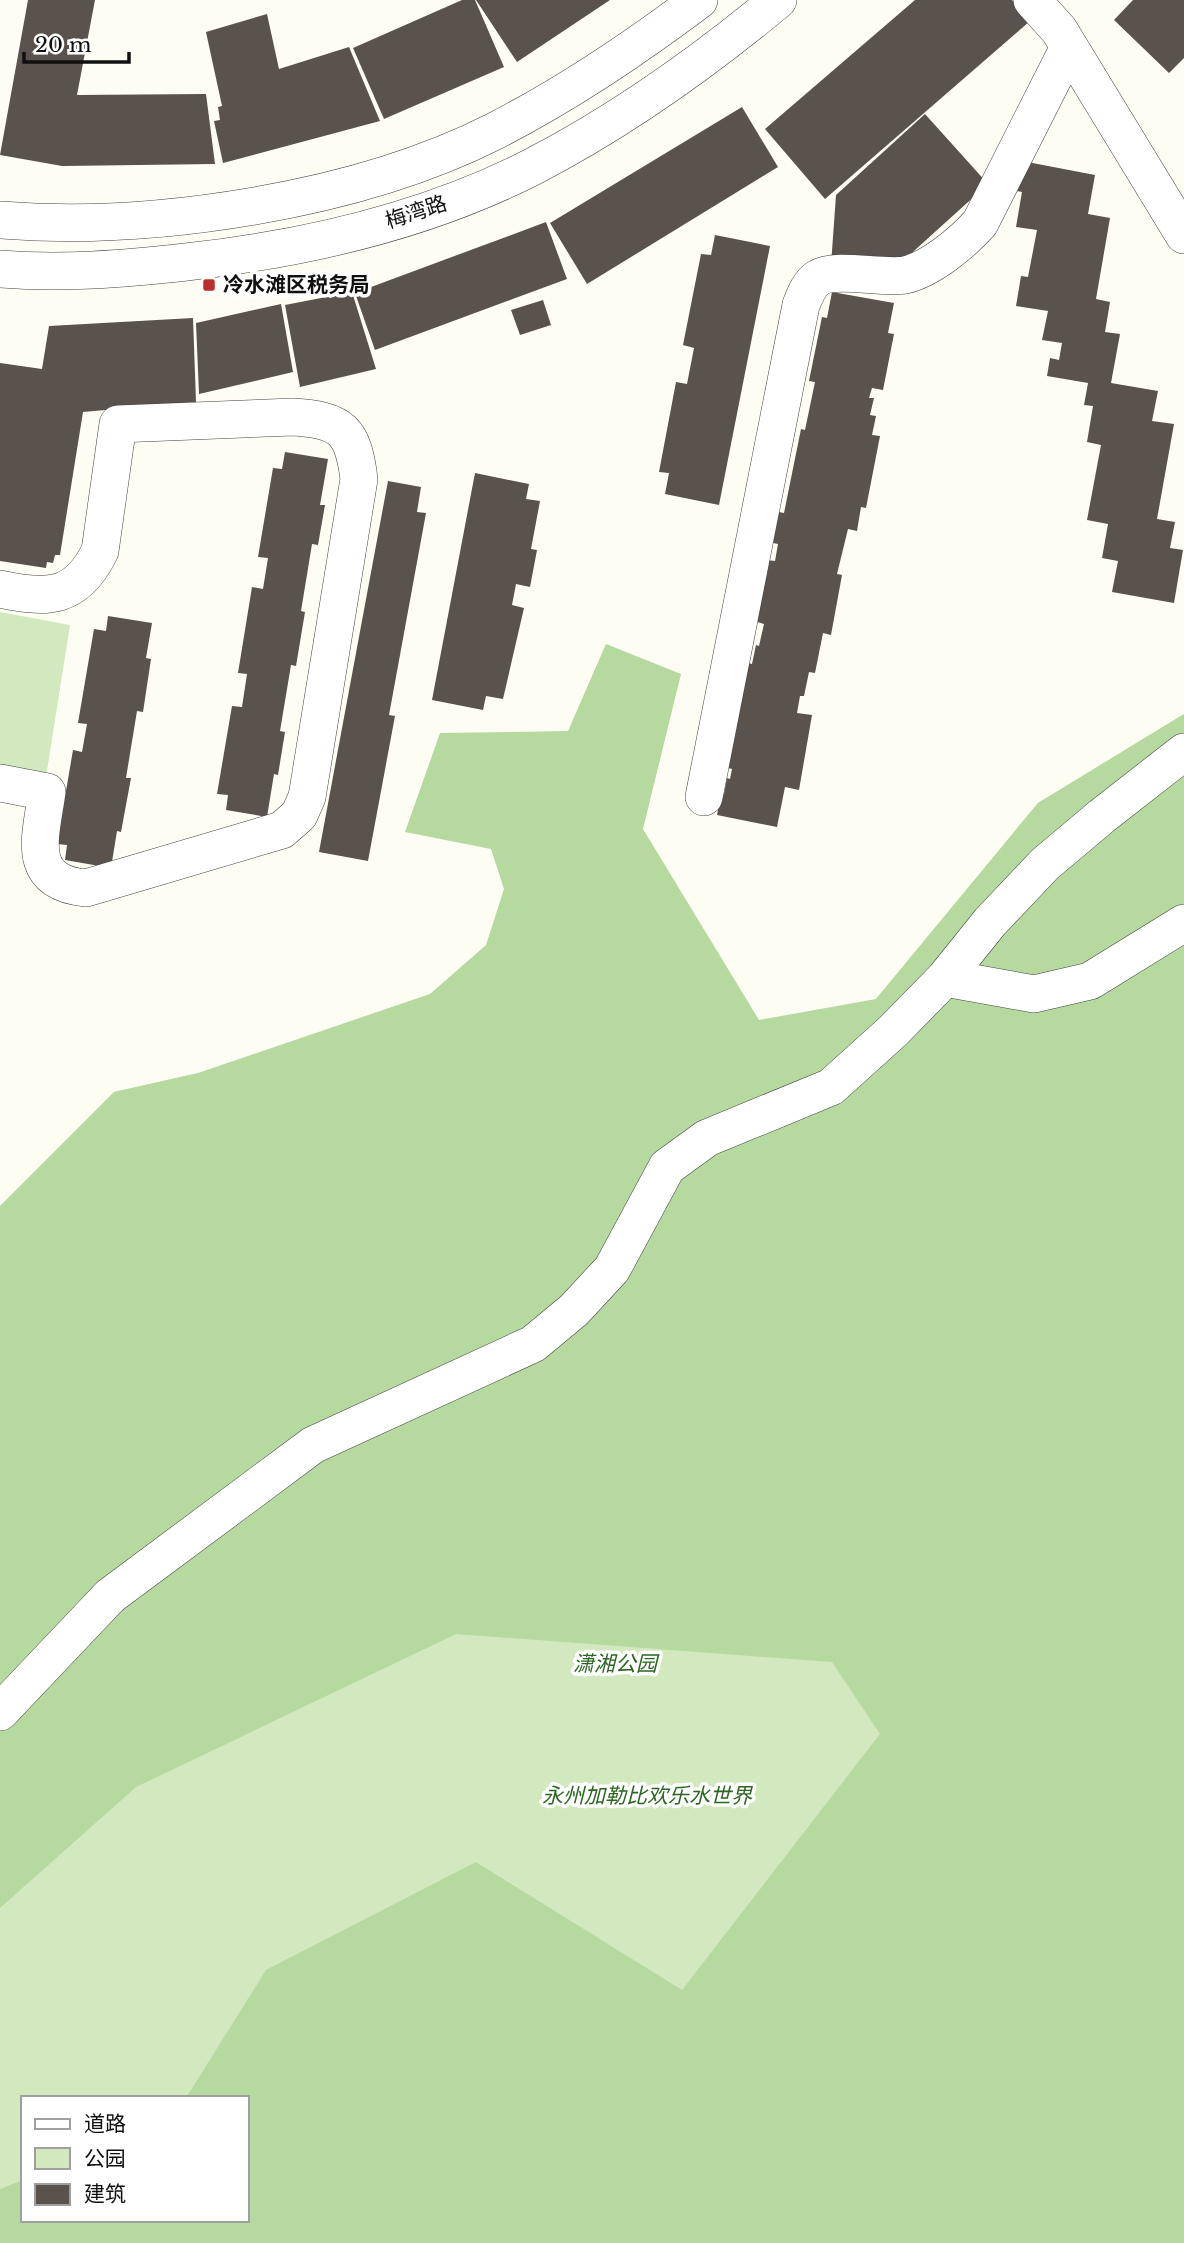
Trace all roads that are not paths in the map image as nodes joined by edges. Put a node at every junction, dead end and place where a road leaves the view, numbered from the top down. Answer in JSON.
{"nodes":[{"id":1,"x":699,"y":0,"type":"edge"},
{"id":2,"x":778,"y":0,"type":"edge"},
{"id":3,"x":1032,"y":0,"type":"edge"},
{"id":4,"x":1069,"y":47,"type":"junction"},
{"id":5,"x":0,"y":220,"type":"edge"},
{"id":6,"x":1184,"y":235,"type":"edge"},
{"id":7,"x":0,"y":268,"type":"edge"},
{"id":8,"x":0,"y":589,"type":"edge"},
{"id":9,"x":1184,"y":752,"type":"edge"},
{"id":10,"x":0,"y":783,"type":"edge"},
{"id":11,"x":704,"y":797,"type":"dead end"},
{"id":12,"x":1184,"y":923,"type":"edge"},
{"id":13,"x":945,"y":978,"type":"junction"},
{"id":14,"x":0,"y":1712,"type":"edge"}],
"edges":[{"from":1,"to":5,"type":"street"},
{"from":2,"to":7,"type":"street","name":"梅湾路"},
{"from":3,"to":4,"type":"street"},
{"from":4,"to":6,"type":"street"},
{"from":4,"to":11,"type":"street"},
{"from":8,"to":10,"type":"street"},
{"from":9,"to":13,"type":"street"},
{"from":12,"to":13,"type":"street"},
{"from":13,"to":14,"type":"street"}]}
